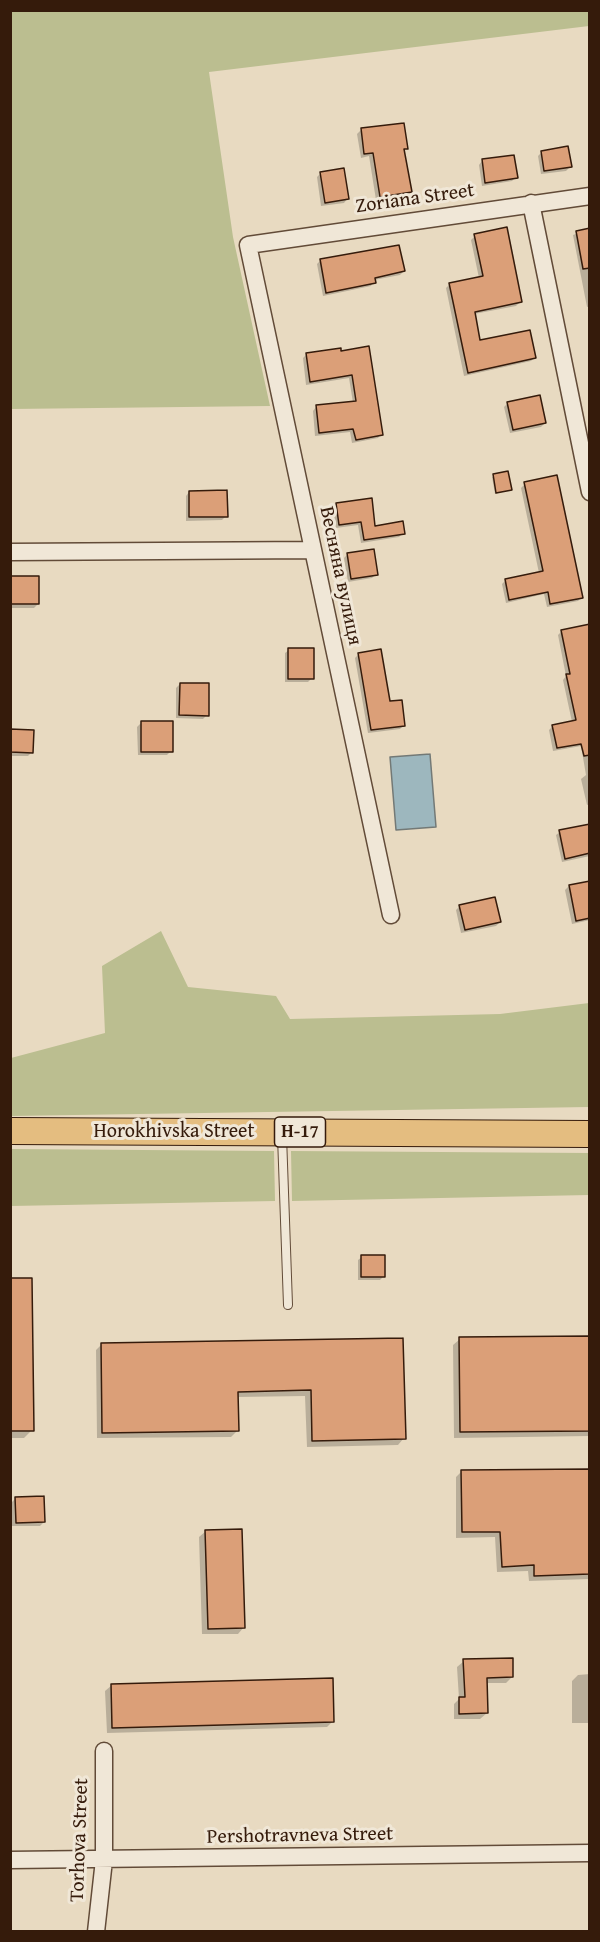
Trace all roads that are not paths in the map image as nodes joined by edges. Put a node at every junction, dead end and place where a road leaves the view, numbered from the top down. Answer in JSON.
{"nodes":[{"id":1,"x":590,"y":196,"type":"edge"},
{"id":2,"x":531,"y":203,"type":"junction"},
{"id":3,"x":248,"y":245,"type":"joint"},
{"id":4,"x":590,"y":492,"type":"edge"},
{"id":5,"x":313,"y":550,"type":"junction"},
{"id":6,"x":10,"y":552,"type":"edge"},
{"id":7,"x":391,"y":915,"type":"dead end"},
{"id":8,"x":10,"y":1131,"type":"edge"},
{"id":9,"x":282,"y":1132,"type":"junction"},
{"id":10,"x":590,"y":1134,"type":"edge"},
{"id":11,"x":288,"y":1305,"type":"dead end"},
{"id":12,"x":104,"y":1751,"type":"dead end"},
{"id":13,"x":590,"y":1853,"type":"edge"},
{"id":14,"x":10,"y":1860,"type":"edge"},
{"id":15,"x":104,"y":1860,"type":"junction"},
{"id":16,"x":96,"y":1932,"type":"edge"}],
"edges":[{"from":1,"to":2,"type":"street","name":"Zoriana Street"},
{"from":2,"to":3,"type":"street","name":"Zoriana Street"},
{"from":2,"to":4,"type":"street"},
{"from":3,"to":5,"type":"street","name":"Весняна вулиця"},
{"from":5,"to":6,"type":"street"},
{"from":5,"to":7,"type":"street","name":"Весняна вулиця"},
{"from":8,"to":9,"type":"main road","name":"Horokhivska Street","number":"Н-17"},
{"from":9,"to":10,"type":"main road","name":"Horokhivska Street","number":"Н-17"},
{"from":9,"to":11,"type":"lane"},
{"from":12,"to":15,"type":"street","name":"Torhova Street"},
{"from":13,"to":15,"type":"street","name":"Pershotravneva Street"},
{"from":14,"to":15,"type":"street","name":"Pershotravneva Street"},
{"from":15,"to":16,"type":"street","name":"Torhova Street"}]}
